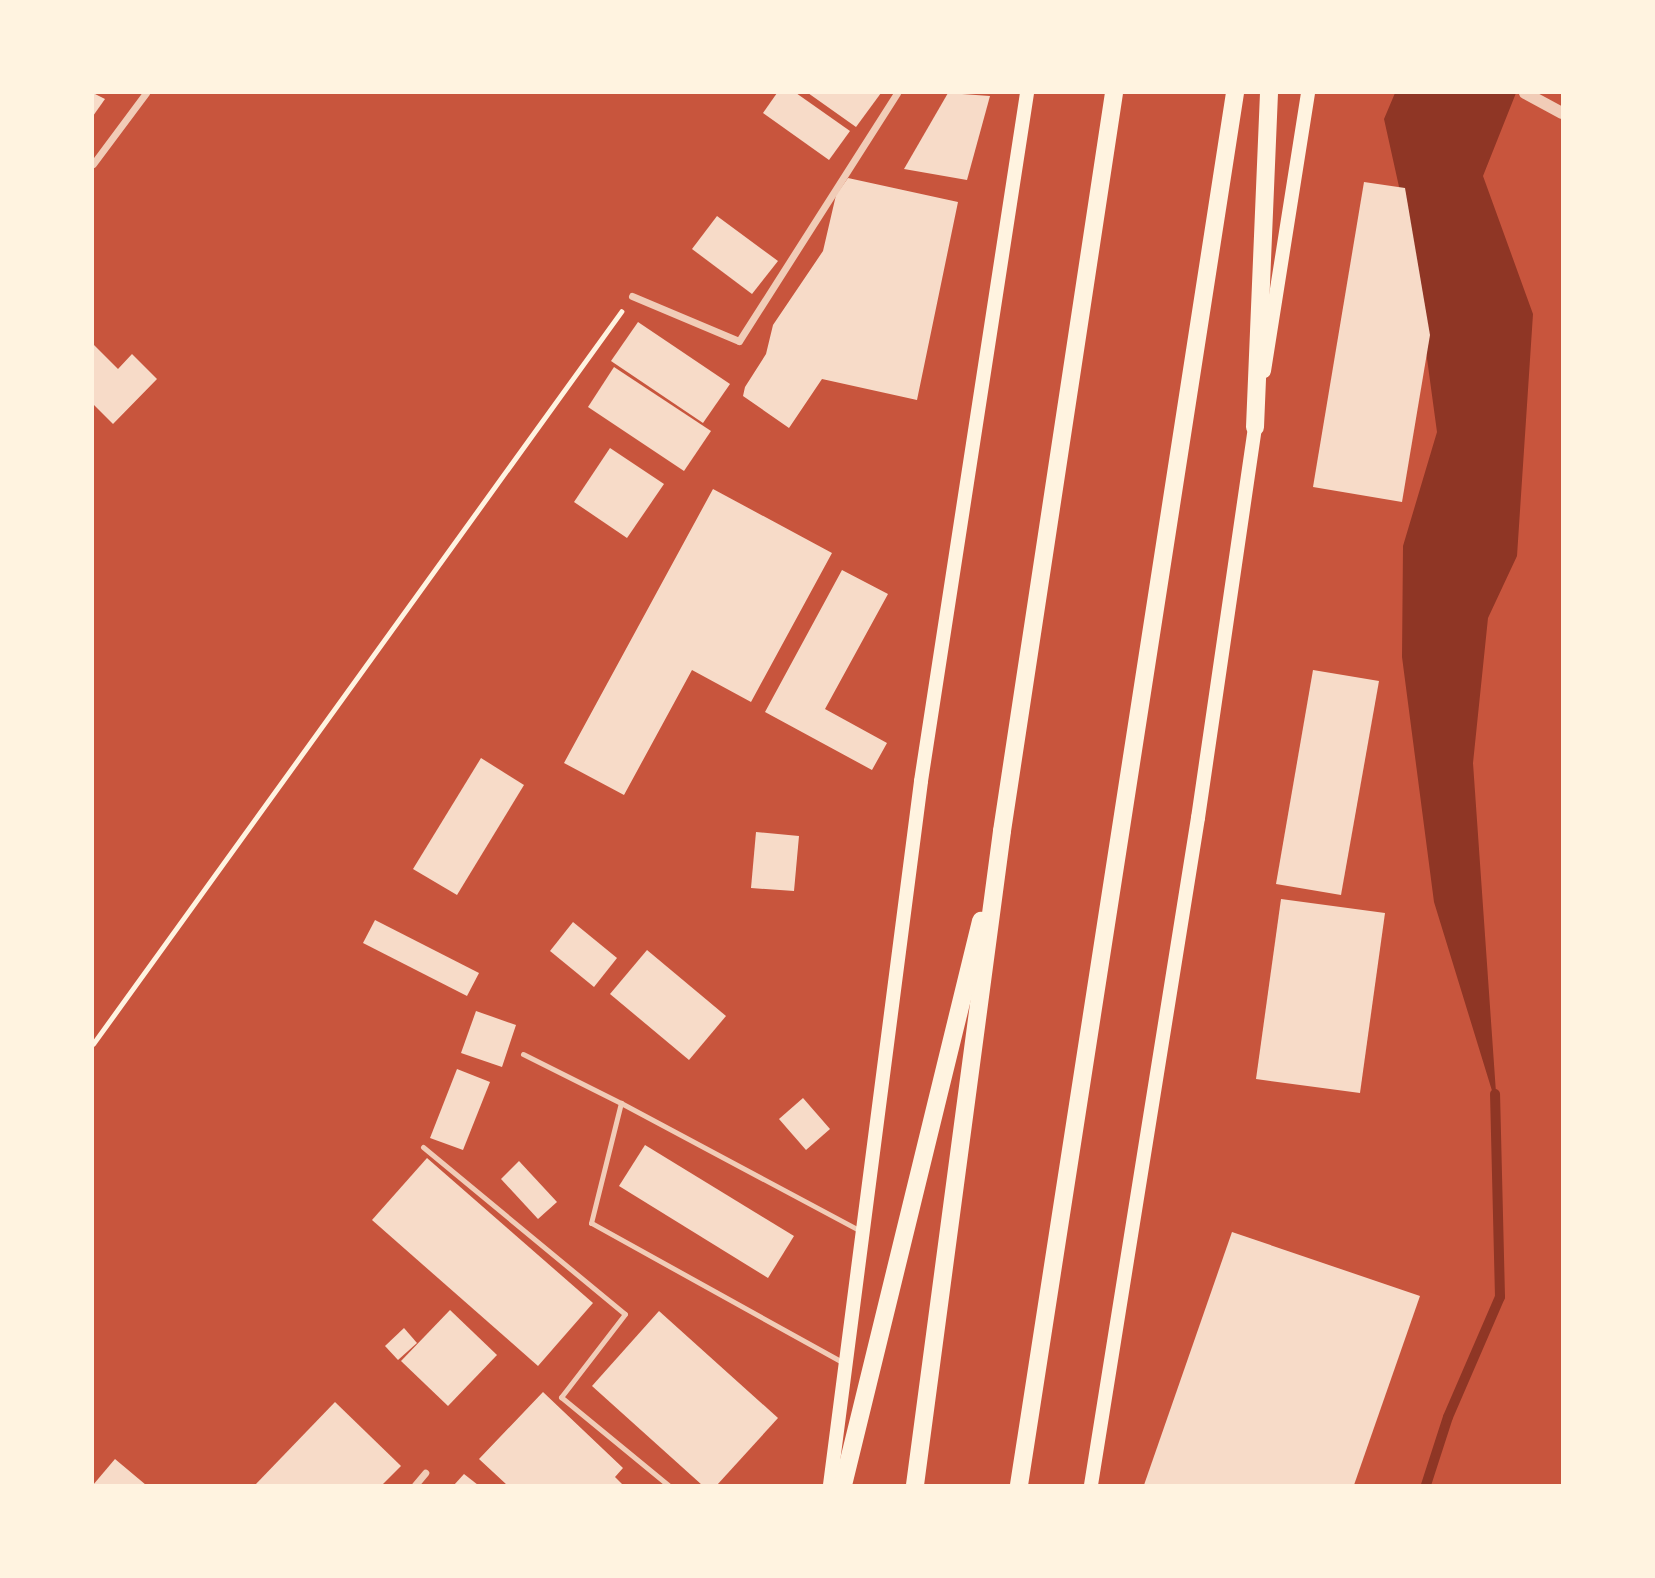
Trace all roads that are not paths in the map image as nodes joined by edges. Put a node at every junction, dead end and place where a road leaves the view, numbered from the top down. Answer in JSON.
{"nodes":[{"id":1,"x":146,"y":93,"type":"edge"},
{"id":2,"x":897,"y":93,"type":"edge"},
{"id":3,"x":1027,"y":93,"type":"edge"},
{"id":4,"x":1114,"y":93,"type":"edge"},
{"id":5,"x":1235,"y":93,"type":"edge"},
{"id":6,"x":1269,"y":93,"type":"edge"},
{"id":7,"x":1308,"y":93,"type":"edge"},
{"id":8,"x":1525,"y":93,"type":"edge"},
{"id":9,"x":1562,"y":113,"type":"edge"},
{"id":10,"x":93,"y":164,"type":"edge"},
{"id":11,"x":632,"y":296,"type":"road end"},
{"id":12,"x":1255,"y":427,"type":"junction"},
{"id":13,"x":1002,"y":831,"type":"junction"},
{"id":14,"x":523,"y":1054,"type":"dead end"},
{"id":15,"x":621,"y":1103,"type":"junction"},
{"id":16,"x":423,"y":1147,"type":"dead end"},
{"id":17,"x":862,"y":1231,"type":"junction"},
{"id":18,"x":844,"y":1363,"type":"junction"},
{"id":19,"x":425,"y":1473,"type":"dead end"},
{"id":20,"x":415,"y":1485,"type":"edge"},
{"id":21,"x":667,"y":1485,"type":"edge"},
{"id":22,"x":830,"y":1485,"type":"edge"},
{"id":23,"x":843,"y":1485,"type":"edge"},
{"id":24,"x":915,"y":1485,"type":"edge"},
{"id":25,"x":1018,"y":1485,"type":"edge"},
{"id":26,"x":1091,"y":1485,"type":"edge"}],
"edges":[{"from":1,"to":10,"type":"street"},
{"from":2,"to":11,"type":"street"},
{"from":3,"to":17,"type":"main road"},
{"from":4,"to":13,"type":"main road"},
{"from":5,"to":25,"type":"main road"},
{"from":6,"to":12,"type":"main road"},
{"from":7,"to":12,"type":"main road"},
{"from":8,"to":9,"type":"street"},
{"from":12,"to":26,"type":"main road"},
{"from":13,"to":23,"type":"main road"},
{"from":13,"to":24,"type":"main road"},
{"from":14,"to":15,"type":"lane"},
{"from":15,"to":17,"type":"lane"},
{"from":15,"to":18,"type":"lane"},
{"from":16,"to":21,"type":"lane"},
{"from":17,"to":18,"type":"main road"},
{"from":18,"to":22,"type":"main road"},
{"from":19,"to":20,"type":"street"}]}
